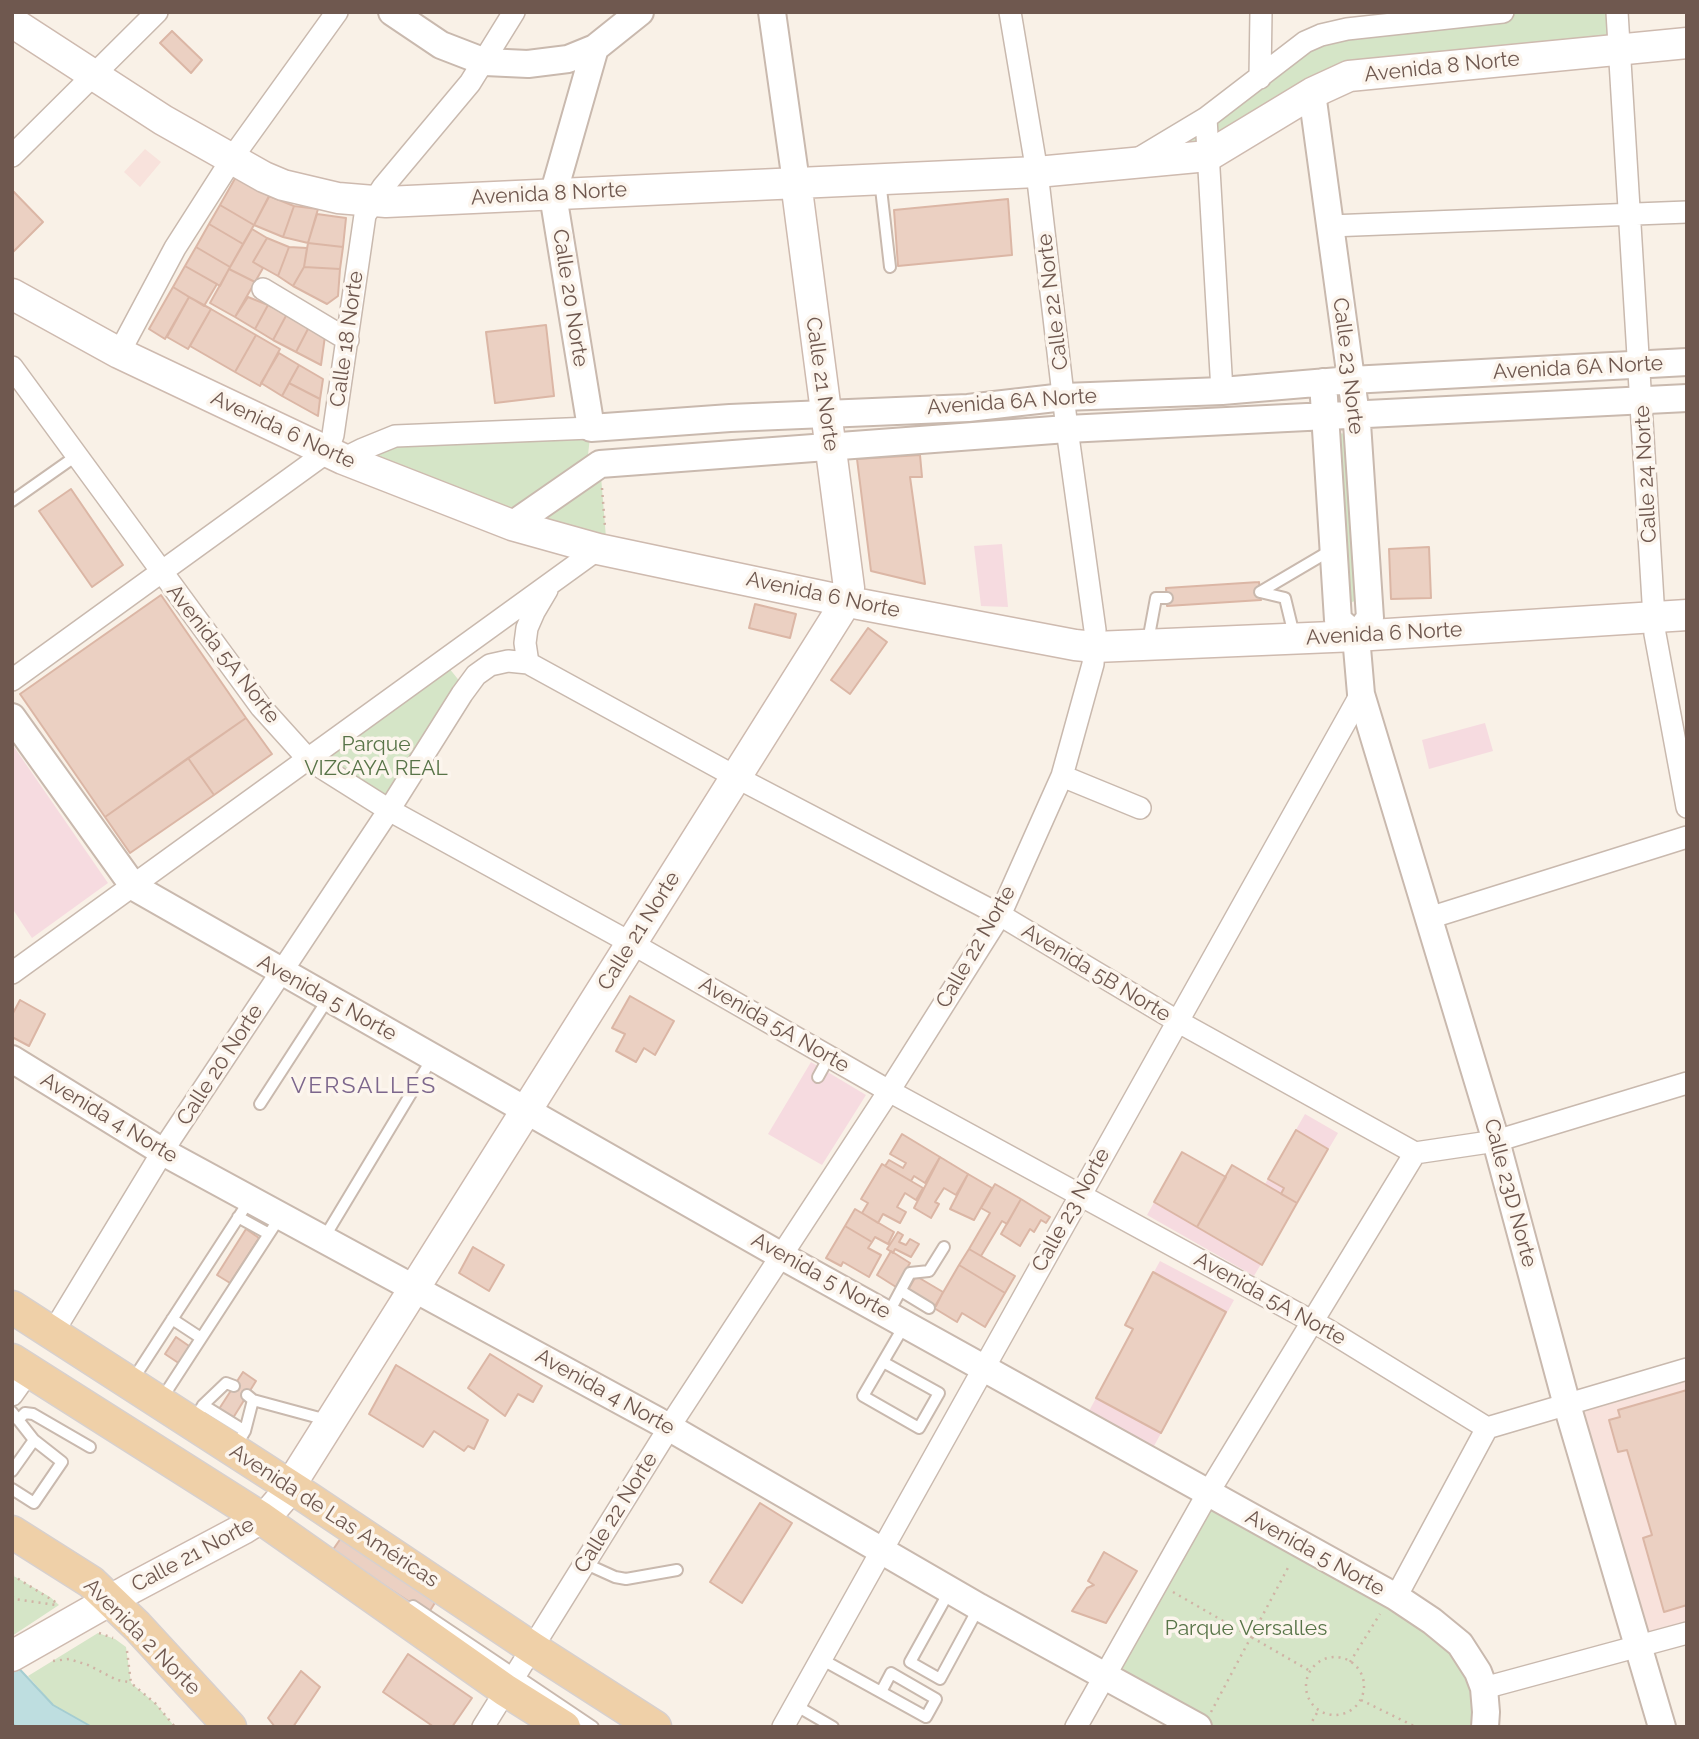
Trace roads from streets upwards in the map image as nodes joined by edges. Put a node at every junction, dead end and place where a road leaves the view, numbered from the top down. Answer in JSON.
{"nodes":[{"id":1,"x":157,"y":12,"type":"edge"},
{"id":2,"x":337,"y":12,"type":"edge"},
{"id":3,"x":392,"y":12,"type":"edge"},
{"id":4,"x":514,"y":12,"type":"edge"},
{"id":5,"x":640,"y":12,"type":"edge"},
{"id":6,"x":772,"y":12,"type":"edge"},
{"id":7,"x":1010,"y":12,"type":"edge"},
{"id":8,"x":1261,"y":12,"type":"edge"},
{"id":9,"x":1503,"y":12,"type":"edge"},
{"id":10,"x":1617,"y":12,"type":"edge"},
{"id":11,"x":12,"y":22,"type":"edge"},
{"id":12,"x":1687,"y":43,"type":"edge"},
{"id":13,"x":595,"y":48,"type":"junction"},
{"id":14,"x":1619,"y":49,"type":"junction"},
{"id":15,"x":485,"y":62,"type":"junction"},
{"id":16,"x":94,"y":74,"type":"junction"},
{"id":17,"x":1259,"y":78,"type":"junction"},
{"id":18,"x":1312,"y":93,"type":"junction"},
{"id":19,"x":1206,"y":118,"type":"junction"},
{"id":20,"x":12,"y":156,"type":"edge"},
{"id":21,"x":1208,"y":156,"type":"junction"},
{"id":22,"x":232,"y":160,"type":"junction"},
{"id":23,"x":1133,"y":162,"type":"junction"},
{"id":24,"x":1037,"y":172,"type":"junction"},
{"id":25,"x":796,"y":182,"type":"junction"},
{"id":26,"x":553,"y":195,"type":"junction"},
{"id":27,"x":373,"y":201,"type":"junction"},
{"id":28,"x":1687,"y":212,"type":"edge"},
{"id":29,"x":1630,"y":214,"type":"junction"},
{"id":30,"x":1330,"y":226,"type":"junction"},
{"id":31,"x":263,"y":289,"type":"dead end"},
{"id":32,"x":12,"y":294,"type":"edge"},
{"id":33,"x":348,"y":340,"type":"junction"},
{"id":34,"x":119,"y":353,"type":"junction"},
{"id":35,"x":1687,"y":362,"type":"edge"},
{"id":36,"x":1640,"y":365,"type":"junction"},
{"id":37,"x":12,"y":367,"type":"edge"},
{"id":38,"x":1351,"y":380,"type":"junction"},
{"id":39,"x":1323,"y":382,"type":"junction"},
{"id":40,"x":1222,"y":391,"type":"junction"},
{"id":41,"x":1065,"y":397,"type":"junction"},
{"id":42,"x":1687,"y":398,"type":"edge"},
{"id":43,"x":1642,"y":401,"type":"junction"},
{"id":44,"x":826,"y":414,"type":"junction"},
{"id":45,"x":1355,"y":415,"type":"junction"},
{"id":46,"x":1326,"y":416,"type":"junction"},
{"id":47,"x":591,"y":428,"type":"junction"},
{"id":48,"x":1067,"y":429,"type":"junction"},
{"id":49,"x":831,"y":446,"type":"junction"},
{"id":50,"x":335,"y":456,"type":"junction"},
{"id":51,"x":512,"y":525,"type":"junction"},
{"id":52,"x":603,"y":549,"type":"junction"},
{"id":53,"x":161,"y":573,"type":"junction"},
{"id":54,"x":550,"y":584,"type":"junction"},
{"id":55,"x":846,"y":602,"type":"junction"},
{"id":56,"x":1687,"y":615,"type":"edge"},
{"id":57,"x":1654,"y":618,"type":"junction"},
{"id":58,"x":1095,"y":647,"type":"junction"},
{"id":59,"x":1357,"y":648,"type":"junction"},
{"id":60,"x":528,"y":663,"type":"junction"},
{"id":61,"x":427,"y":675,"type":"junction"},
{"id":62,"x":12,"y":680,"type":"edge"},
{"id":63,"x":462,"y":694,"type":"junction"},
{"id":64,"x":1361,"y":694,"type":"junction"},
{"id":65,"x":12,"y":717,"type":"edge"},
{"id":66,"x":308,"y":759,"type":"junction"},
{"id":67,"x":1062,"y":776,"type":"junction"},
{"id":68,"x":736,"y":777,"type":"junction"},
{"id":69,"x":1687,"y":807,"type":"edge"},
{"id":70,"x":1140,"y":808,"type":"dead end"},
{"id":71,"x":389,"y":810,"type":"junction"},
{"id":72,"x":1687,"y":837,"type":"edge"},
{"id":73,"x":134,"y":887,"type":"junction"},
{"id":74,"x":1000,"y":915,"type":"junction"},
{"id":75,"x":1429,"y":918,"type":"junction"},
{"id":76,"x":631,"y":943,"type":"junction"},
{"id":77,"x":281,"y":972,"type":"junction"},
{"id":78,"x":12,"y":973,"type":"edge"},
{"id":79,"x":1177,"y":1021,"type":"junction"},
{"id":80,"x":12,"y":1059,"type":"edge"},
{"id":81,"x":1687,"y":1083,"type":"edge"},
{"id":82,"x":888,"y":1091,"type":"junction"},
{"id":83,"x":525,"y":1110,"type":"junction"},
{"id":84,"x":1496,"y":1141,"type":"junction"},
{"id":85,"x":163,"y":1152,"type":"junction"},
{"id":86,"x":1415,"y":1153,"type":"junction"},
{"id":87,"x":1080,"y":1194,"type":"junction"},
{"id":88,"x":780,"y":1255,"type":"junction"},
{"id":89,"x":414,"y":1287,"type":"junction"},
{"id":90,"x":12,"y":1307,"type":"edge"},
{"id":91,"x":1312,"y":1322,"type":"junction"},
{"id":92,"x":52,"y":1334,"type":"junction"},
{"id":93,"x":984,"y":1367,"type":"junction"},
{"id":94,"x":1687,"y":1369,"type":"edge"},
{"id":95,"x":18,"y":1375,"type":"edge"},
{"id":96,"x":1567,"y":1405,"type":"junction"},
{"id":97,"x":669,"y":1427,"type":"junction"},
{"id":98,"x":1487,"y":1428,"type":"junction"},
{"id":99,"x":1208,"y":1493,"type":"junction"},
{"id":100,"x":273,"y":1505,"type":"junction"},
{"id":101,"x":12,"y":1532,"type":"edge"},
{"id":102,"x":881,"y":1550,"type":"junction"},
{"id":103,"x":111,"y":1600,"type":"junction"},
{"id":104,"x":1389,"y":1603,"type":"junction"},
{"id":105,"x":1687,"y":1633,"type":"edge"},
{"id":106,"x":1639,"y":1647,"type":"junction"},
{"id":107,"x":33,"y":1653,"type":"edge"},
{"id":108,"x":524,"y":1668,"type":"junction"},
{"id":109,"x":1105,"y":1676,"type":"junction"},
{"id":110,"x":1484,"y":1688,"type":"junction"},
{"id":111,"x":1204,"y":1721,"type":"edge"},
{"id":112,"x":230,"y":1727,"type":"edge"},
{"id":113,"x":484,"y":1727,"type":"edge"},
{"id":114,"x":564,"y":1727,"type":"edge"},
{"id":115,"x":654,"y":1727,"type":"edge"},
{"id":116,"x":783,"y":1727,"type":"edge"},
{"id":117,"x":1076,"y":1727,"type":"edge"},
{"id":118,"x":1485,"y":1727,"type":"edge"},
{"id":119,"x":1662,"y":1727,"type":"edge"}],
"edges":[{"from":1,"to":16,"type":"street"},
{"from":2,"to":22,"type":"street"},
{"from":3,"to":15,"type":"street"},
{"from":4,"to":15,"type":"street","name":"Calle 18 Norte"},
{"from":5,"to":13,"type":"street"},
{"from":6,"to":25,"type":"street","name":"Calle 21 Norte"},
{"from":7,"to":24,"type":"street","name":"Calle 22 Norte"},
{"from":8,"to":17,"type":"street"},
{"from":9,"to":17,"type":"street","name":"Avenida 8 Norte"},
{"from":10,"to":14,"type":"street","name":"Calle 24 Norte"},
{"from":11,"to":16,"type":"main road","name":"Avenida 8 Norte"},
{"from":12,"to":14,"type":"main road","name":"Avenida 8 Norte"},
{"from":13,"to":15,"type":"street"},
{"from":13,"to":26,"type":"street","name":"Calle 20 Norte"},
{"from":14,"to":18,"type":"main road","name":"Avenida 8 Norte"},
{"from":14,"to":29,"type":"street","name":"Calle 24 Norte"},
{"from":15,"to":27,"type":"street","name":"Calle 18 Norte"},
{"from":16,"to":20,"type":"street"},
{"from":16,"to":22,"type":"main road","name":"Avenida 8 Norte"},
{"from":17,"to":19,"type":"street","name":"Avenida 8 Norte"},
{"from":18,"to":21,"type":"main road","name":"Avenida 8 Norte"},
{"from":18,"to":30,"type":"street","name":"Calle 23 Norte"},
{"from":19,"to":21,"type":"street"},
{"from":19,"to":23,"type":"street","name":"Avenida 8 Norte"},
{"from":21,"to":23,"type":"main road","name":"Avenida 8 Norte"},
{"from":21,"to":40,"type":"street"},
{"from":22,"to":27,"type":"main road","name":"Avenida 8 Norte"},
{"from":22,"to":34,"type":"street"},
{"from":23,"to":24,"type":"main road","name":"Avenida 8 Norte"},
{"from":24,"to":25,"type":"main road","name":"Avenida 8 Norte"},
{"from":24,"to":41,"type":"street","name":"Calle 22 Norte"},
{"from":25,"to":26,"type":"main road","name":"Avenida 8 Norte"},
{"from":25,"to":44,"type":"main road","name":"Calle 21 Norte"},
{"from":26,"to":27,"type":"main road","name":"Avenida 8 Norte"},
{"from":26,"to":47,"type":"street","name":"Calle 20 Norte"},
{"from":27,"to":33,"type":"street","name":"Calle 18 Norte"},
{"from":28,"to":29,"type":"street"},
{"from":29,"to":30,"type":"street"},
{"from":29,"to":36,"type":"street","name":"Calle 24 Norte"},
{"from":30,"to":38,"type":"street","name":"Calle 23 Norte"},
{"from":31,"to":33,"type":"street"},
{"from":32,"to":34,"type":"main road","name":"Avenida 6 Norte"},
{"from":33,"to":50,"type":"street","name":"Calle 18 Norte"},
{"from":34,"to":50,"type":"main road","name":"Avenida 6 Norte"},
{"from":35,"to":36,"type":"street","name":"Avenida 6A Norte"},
{"from":36,"to":38,"type":"street","name":"Avenida 6A Norte"},
{"from":36,"to":43,"type":"street","name":"Calle 24 Norte"},
{"from":37,"to":53,"type":"street","name":"Avenida 5A Norte"},
{"from":38,"to":39,"type":"street","name":"Avenida 6A Norte"},
{"from":38,"to":45,"type":"street","name":"Calle 23 Norte"},
{"from":39,"to":40,"type":"street","name":"Avenida 6A Norte"},
{"from":39,"to":46,"type":"street","name":"Calle 23 Norte"},
{"from":40,"to":41,"type":"street","name":"Avenida 6A Norte"},
{"from":41,"to":44,"type":"street","name":"Avenida 6A Norte"},
{"from":41,"to":48,"type":"street","name":"Calle 22 Norte"},
{"from":42,"to":43,"type":"street","name":"Avenida 6A Norte"},
{"from":43,"to":45,"type":"street","name":"Avenida 6A Norte"},
{"from":43,"to":57,"type":"street","name":"Calle 24 Norte"},
{"from":44,"to":47,"type":"street","name":"Avenida 6A Norte"},
{"from":44,"to":49,"type":"main road","name":"Calle 21 Norte"},
{"from":45,"to":46,"type":"street","name":"Avenida 6A Norte"},
{"from":45,"to":59,"type":"street","name":"Calle 23 Norte"},
{"from":46,"to":48,"type":"street","name":"Avenida 6A Norte"},
{"from":46,"to":59,"type":"street","name":"Calle 23 Norte"},
{"from":47,"to":50,"type":"street","name":"Avenida 6A Norte"},
{"from":48,"to":49,"type":"street","name":"Avenida 6A Norte"},
{"from":48,"to":58,"type":"street","name":"Calle 22 Norte"},
{"from":49,"to":51,"type":"street","name":"Avenida 6A Norte"},
{"from":49,"to":55,"type":"main road","name":"Calle 21 Norte"},
{"from":50,"to":51,"type":"main road","name":"Avenida 6 Norte"},
{"from":50,"to":53,"type":"street"},
{"from":51,"to":52,"type":"main road","name":"Avenida 6 Norte"},
{"from":52,"to":54,"type":"street"},
{"from":52,"to":55,"type":"main road","name":"Avenida 6 Norte"},
{"from":53,"to":62,"type":"street"},
{"from":53,"to":66,"type":"street","name":"Avenida 5A Norte"},
{"from":54,"to":60,"type":"street"},
{"from":54,"to":61,"type":"street"},
{"from":55,"to":58,"type":"main road","name":"Avenida 6 Norte"},
{"from":55,"to":68,"type":"main road","name":"Calle 21 Norte"},
{"from":56,"to":57,"type":"main road","name":"Avenida 6 Norte"},
{"from":57,"to":59,"type":"main road","name":"Avenida 6 Norte"},
{"from":57,"to":69,"type":"street","name":"Calle 24 Norte"},
{"from":58,"to":59,"type":"main road","name":"Avenida 6 Norte"},
{"from":58,"to":67,"type":"street","name":"Calle 22 Norte"},
{"from":59,"to":64,"type":"street","name":"Calle 23D Norte"},
{"from":60,"to":63,"type":"street","name":"Calle 20 Norte"},
{"from":60,"to":68,"type":"street","name":"Avenida 5B Norte"},
{"from":61,"to":63,"type":"street"},
{"from":61,"to":66,"type":"street"},
{"from":63,"to":71,"type":"street","name":"Calle 20 Norte"},
{"from":64,"to":75,"type":"street","name":"Calle 23D Norte"},
{"from":64,"to":79,"type":"street","name":"Calle 23 Norte"},
{"from":65,"to":73,"type":"street","name":"Avenida 5 Norte"},
{"from":66,"to":71,"type":"street","name":"Avenida 5A Norte"},
{"from":66,"to":73,"type":"street"},
{"from":67,"to":70,"type":"street"},
{"from":67,"to":74,"type":"street","name":"Calle 22 Norte"},
{"from":68,"to":74,"type":"street","name":"Avenida 5B Norte"},
{"from":68,"to":76,"type":"main road","name":"Calle 21 Norte"},
{"from":71,"to":76,"type":"street","name":"Avenida 5A Norte"},
{"from":71,"to":77,"type":"street","name":"Calle 20 Norte"},
{"from":72,"to":75,"type":"street"},
{"from":73,"to":77,"type":"street","name":"Avenida 5 Norte"},
{"from":73,"to":78,"type":"street"},
{"from":74,"to":79,"type":"street","name":"Avenida 5B Norte"},
{"from":74,"to":82,"type":"street","name":"Calle 22 Norte"},
{"from":75,"to":84,"type":"street","name":"Calle 23D Norte"},
{"from":76,"to":82,"type":"street","name":"Avenida 5A Norte"},
{"from":76,"to":83,"type":"main road","name":"Calle 21 Norte"},
{"from":77,"to":83,"type":"street","name":"Avenida 5 Norte"},
{"from":77,"to":85,"type":"street","name":"Calle 20 Norte"},
{"from":79,"to":86,"type":"street","name":"Avenida 5B Norte"},
{"from":79,"to":87,"type":"street","name":"Calle 23 Norte"},
{"from":80,"to":85,"type":"street","name":"Avenida 4 Norte"},
{"from":81,"to":84,"type":"street"},
{"from":82,"to":87,"type":"street","name":"Avenida 5A Norte"},
{"from":82,"to":88,"type":"street","name":"Calle 22 Norte"},
{"from":83,"to":88,"type":"street","name":"Avenida 5 Norte"},
{"from":83,"to":89,"type":"main road","name":"Calle 21 Norte"},
{"from":84,"to":86,"type":"street"},
{"from":84,"to":96,"type":"street","name":"Calle 23D Norte"},
{"from":85,"to":89,"type":"street","name":"Avenida 4 Norte"},
{"from":85,"to":92,"type":"street","name":"Calle 20 Norte"},
{"from":86,"to":91,"type":"street"},
{"from":87,"to":91,"type":"street","name":"Avenida 5A Norte"},
{"from":87,"to":93,"type":"street","name":"Calle 23 Norte"},
{"from":88,"to":93,"type":"street","name":"Avenida 5 Norte"},
{"from":88,"to":97,"type":"street","name":"Calle 22 Norte"},
{"from":89,"to":97,"type":"street","name":"Avenida 4 Norte"},
{"from":89,"to":100,"type":"main road","name":"Calle 21 Norte"},
{"from":90,"to":92,"type":"main road","name":"Avenida de Las Américas"},
{"from":91,"to":98,"type":"street","name":"Avenida 5A Norte"},
{"from":91,"to":99,"type":"street"},
{"from":92,"to":100,"type":"main road","name":"Avenida de Las Américas"},
{"from":93,"to":99,"type":"street","name":"Avenida 5 Norte"},
{"from":93,"to":102,"type":"street","name":"Calle 23 Norte"},
{"from":94,"to":96,"type":"street"},
{"from":95,"to":100,"type":"main road","name":"Avenida de Las Américas"},
{"from":96,"to":98,"type":"street"},
{"from":96,"to":106,"type":"street","name":"Calle 23D Norte"},
{"from":97,"to":102,"type":"street","name":"Avenida 4 Norte"},
{"from":97,"to":108,"type":"street","name":"Calle 22 Norte"},
{"from":98,"to":104,"type":"street"},
{"from":99,"to":104,"type":"street","name":"Avenida 5 Norte"},
{"from":99,"to":109,"type":"street"},
{"from":100,"to":103,"type":"main road","name":"Calle 21 Norte"},
{"from":100,"to":108,"type":"main road","name":"Avenida de Las Américas"},
{"from":100,"to":108,"type":"main road","name":"Avenida de Las Américas"},
{"from":101,"to":103,"type":"main road","name":"Avenida 2 Norte"},
{"from":102,"to":109,"type":"street","name":"Avenida 4 Norte"},
{"from":102,"to":116,"type":"street","name":"Calle 23 Norte"},
{"from":103,"to":107,"type":"main road","name":"Calle 21 Norte"},
{"from":103,"to":112,"type":"main road","name":"Avenida 2 Norte"},
{"from":104,"to":110,"type":"street","name":"Avenida 5 Norte"},
{"from":105,"to":106,"type":"street"},
{"from":106,"to":110,"type":"street"},
{"from":106,"to":119,"type":"street","name":"Calle 23D Norte"},
{"from":108,"to":113,"type":"street","name":"Calle 22 Norte"},
{"from":108,"to":114,"type":"main road","name":"Avenida de Las Américas"},
{"from":108,"to":115,"type":"main road","name":"Avenida de Las Américas"},
{"from":109,"to":111,"type":"street","name":"Avenida 4 Norte"},
{"from":109,"to":117,"type":"street"},
{"from":110,"to":118,"type":"street"}]}
